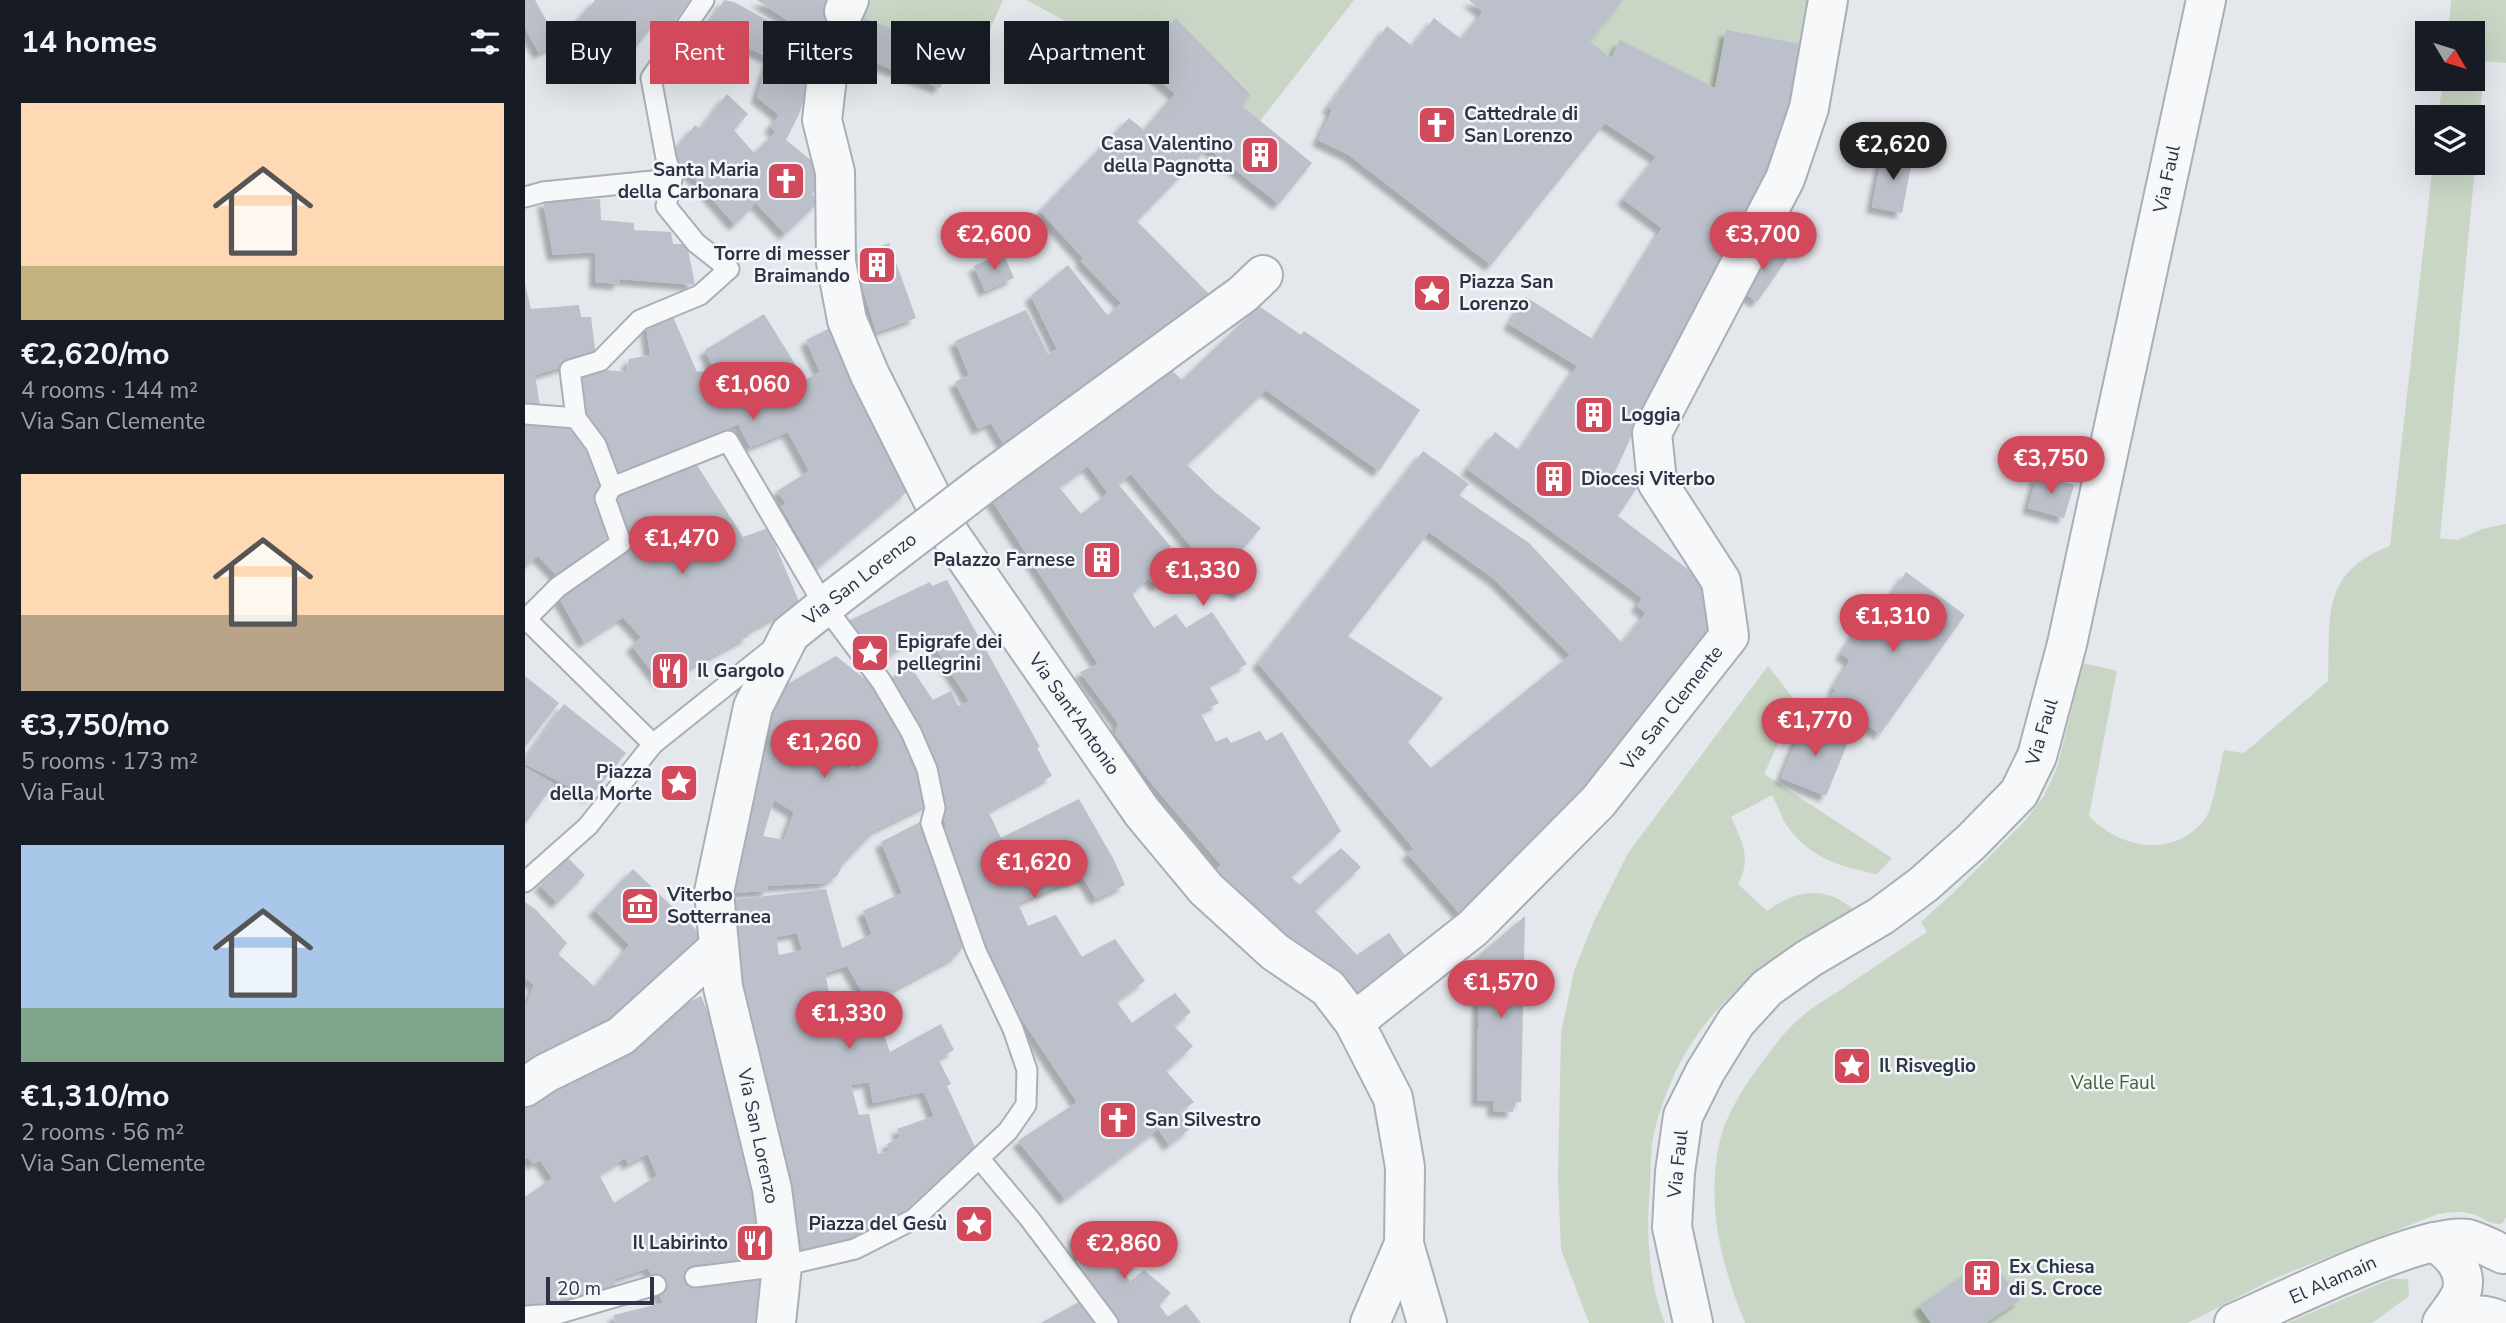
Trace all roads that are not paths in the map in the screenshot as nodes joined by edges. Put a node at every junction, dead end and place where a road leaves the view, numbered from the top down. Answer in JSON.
{"nodes":[{"id":1,"x":705,"y":0,"type":"edge"},
{"id":2,"x":1828,"y":0,"type":"edge"},
{"id":3,"x":2206,"y":0,"type":"edge"},
{"id":4,"x":829,"y":84,"type":"edge"},
{"id":5,"x":672,"y":179,"type":"junction"},
{"id":6,"x":525,"y":197,"type":"edge"},
{"id":7,"x":1263,"y":275,"type":"dead end"},
{"id":8,"x":525,"y":414,"type":"edge"},
{"id":9,"x":576,"y":418,"type":"junction"},
{"id":10,"x":612,"y":486,"type":"junction"},
{"id":11,"x":829,"y":602,"type":"junction"},
{"id":12,"x":790,"y":634,"type":"junction"},
{"id":13,"x":653,"y":744,"type":"junction"},
{"id":14,"x":525,"y":883,"type":"edge"},
{"id":15,"x":717,"y":948,"type":"junction"},
{"id":16,"x":1354,"y":1021,"type":"junction"},
{"id":17,"x":525,"y":1087,"type":"edge"},
{"id":18,"x":979,"y":1158,"type":"junction"},
{"id":19,"x":2434,"y":1242,"type":"junction"},
{"id":20,"x":1404,"y":1244,"type":"junction"},
{"id":21,"x":2505,"y":1253,"type":"edge"},
{"id":22,"x":782,"y":1266,"type":"junction"},
{"id":23,"x":695,"y":1277,"type":"dead end"},
{"id":24,"x":656,"y":1285,"type":"dead end"},
{"id":25,"x":525,"y":1316,"type":"edge"},
{"id":26,"x":776,"y":1323,"type":"edge"},
{"id":27,"x":1108,"y":1323,"type":"edge"},
{"id":28,"x":1370,"y":1323,"type":"edge"},
{"id":29,"x":1427,"y":1323,"type":"edge"},
{"id":30,"x":1692,"y":1323,"type":"edge"},
{"id":31,"x":2235,"y":1323,"type":"edge"},
{"id":32,"x":2442,"y":1323,"type":"edge"},
{"id":33,"x":2450,"y":1323,"type":"edge"},
{"id":34,"x":2505,"y":1323,"type":"edge"}],
"edges":[{"from":1,"to":5,"type":"lane"},
{"from":2,"to":16,"type":"street","name":"Via San Clemente"},
{"from":3,"to":30,"type":"street","name":"Via Faul"},
{"from":4,"to":16,"type":"street","name":"Via Sant'Antonio"},
{"from":5,"to":6,"type":"lane"},
{"from":5,"to":9,"type":"lane"},
{"from":7,"to":11,"type":"street","name":"Via San Lorenzo","bridge":true},
{"from":8,"to":9,"type":"lane"},
{"from":9,"to":10,"type":"lane"},
{"from":10,"to":11,"type":"lane"},
{"from":10,"to":13,"type":"lane"},
{"from":11,"to":12,"type":"street","name":"Via San Lorenzo"},
{"from":11,"to":18,"type":"lane"},
{"from":12,"to":13,"type":"lane"},
{"from":12,"to":15,"type":"street","name":"Via San Lorenzo"},
{"from":13,"to":14,"type":"lane"},
{"from":15,"to":17,"type":"street"},
{"from":15,"to":22,"type":"street","name":"Via San Lorenzo"},
{"from":16,"to":20,"type":"street","name":"Via Sant'Antonio"},
{"from":18,"to":22,"type":"lane"},
{"from":18,"to":27,"type":"lane"},
{"from":19,"to":21,"type":"street"},
{"from":19,"to":31,"type":"street","name":"El Alamain"},
{"from":19,"to":32,"type":"street"},
{"from":20,"to":28,"type":"street"},
{"from":20,"to":29,"type":"street","name":"Via Sant'Antonio"},
{"from":22,"to":23,"type":"lane"},
{"from":22,"to":26,"type":"street","name":"Via San Lorenzo"},
{"from":24,"to":25,"type":"lane"},
{"from":33,"to":34,"type":"street"}]}
